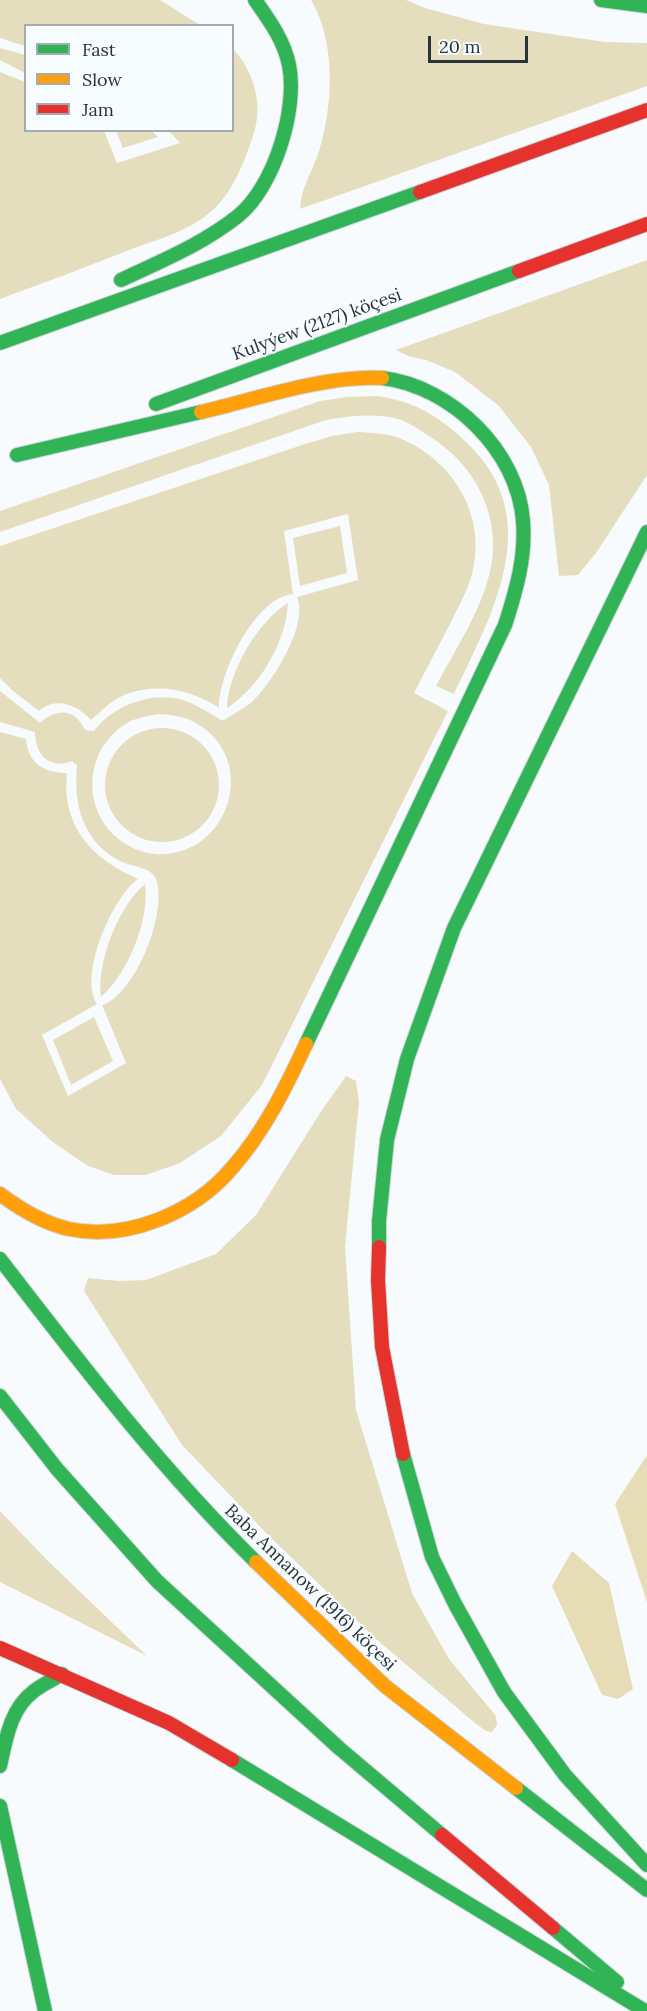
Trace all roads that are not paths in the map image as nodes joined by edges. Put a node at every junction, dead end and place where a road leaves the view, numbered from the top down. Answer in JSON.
{"nodes":[{"id":1,"x":255,"y":0,"type":"edge"},
{"id":2,"x":601,"y":0,"type":"edge"},
{"id":3,"x":647,"y":6,"type":"edge"},
{"id":4,"x":647,"y":110,"type":"edge"},
{"id":5,"x":647,"y":224,"type":"edge"},
{"id":6,"x":104,"y":289,"type":"dead end"},
{"id":7,"x":83,"y":299,"type":"dead end"},
{"id":8,"x":0,"y":341,"type":"edge"},
{"id":9,"x":140,"y":409,"type":"dead end"},
{"id":10,"x":118,"y":418,"type":"dead end"},
{"id":11,"x":16,"y":455,"type":"junction"},
{"id":12,"x":0,"y":461,"type":"edge"},
{"id":13,"x":647,"y":532,"type":"edge"},
{"id":14,"x":0,"y":1194,"type":"edge"},
{"id":15,"x":0,"y":1260,"type":"edge"},
{"id":16,"x":0,"y":1396,"type":"edge"},
{"id":17,"x":0,"y":1648,"type":"edge"},
{"id":18,"x":62,"y":1674,"type":"junction"},
{"id":19,"x":0,"y":1766,"type":"edge"},
{"id":20,"x":0,"y":1806,"type":"edge"},
{"id":21,"x":647,"y":1865,"type":"edge"},
{"id":22,"x":647,"y":1890,"type":"edge"},
{"id":23,"x":646,"y":2009,"type":"edge"},
{"id":24,"x":45,"y":2011,"type":"edge"}],
"edges":[{"from":1,"to":6,"type":"main road"},
{"from":2,"to":3,"type":"main road"},
{"from":4,"to":8,"type":"main road"},
{"from":5,"to":9,"type":"main road","name":"Kulyýew (2127) köçesi"},
{"from":7,"to":8,"type":"main road"},
{"from":10,"to":11,"type":"main road"},
{"from":11,"to":12,"type":"main road"},
{"from":11,"to":14,"type":"main road"},
{"from":13,"to":21,"type":"main road"},
{"from":15,"to":22,"type":"main road","name":"Baba Annanow (1916) köçesi"},
{"from":16,"to":23,"type":"main road"},
{"from":17,"to":18,"type":"main road"},
{"from":18,"to":19,"type":"main road"},
{"from":18,"to":23,"type":"main road"},
{"from":20,"to":24,"type":"main road"}]}
